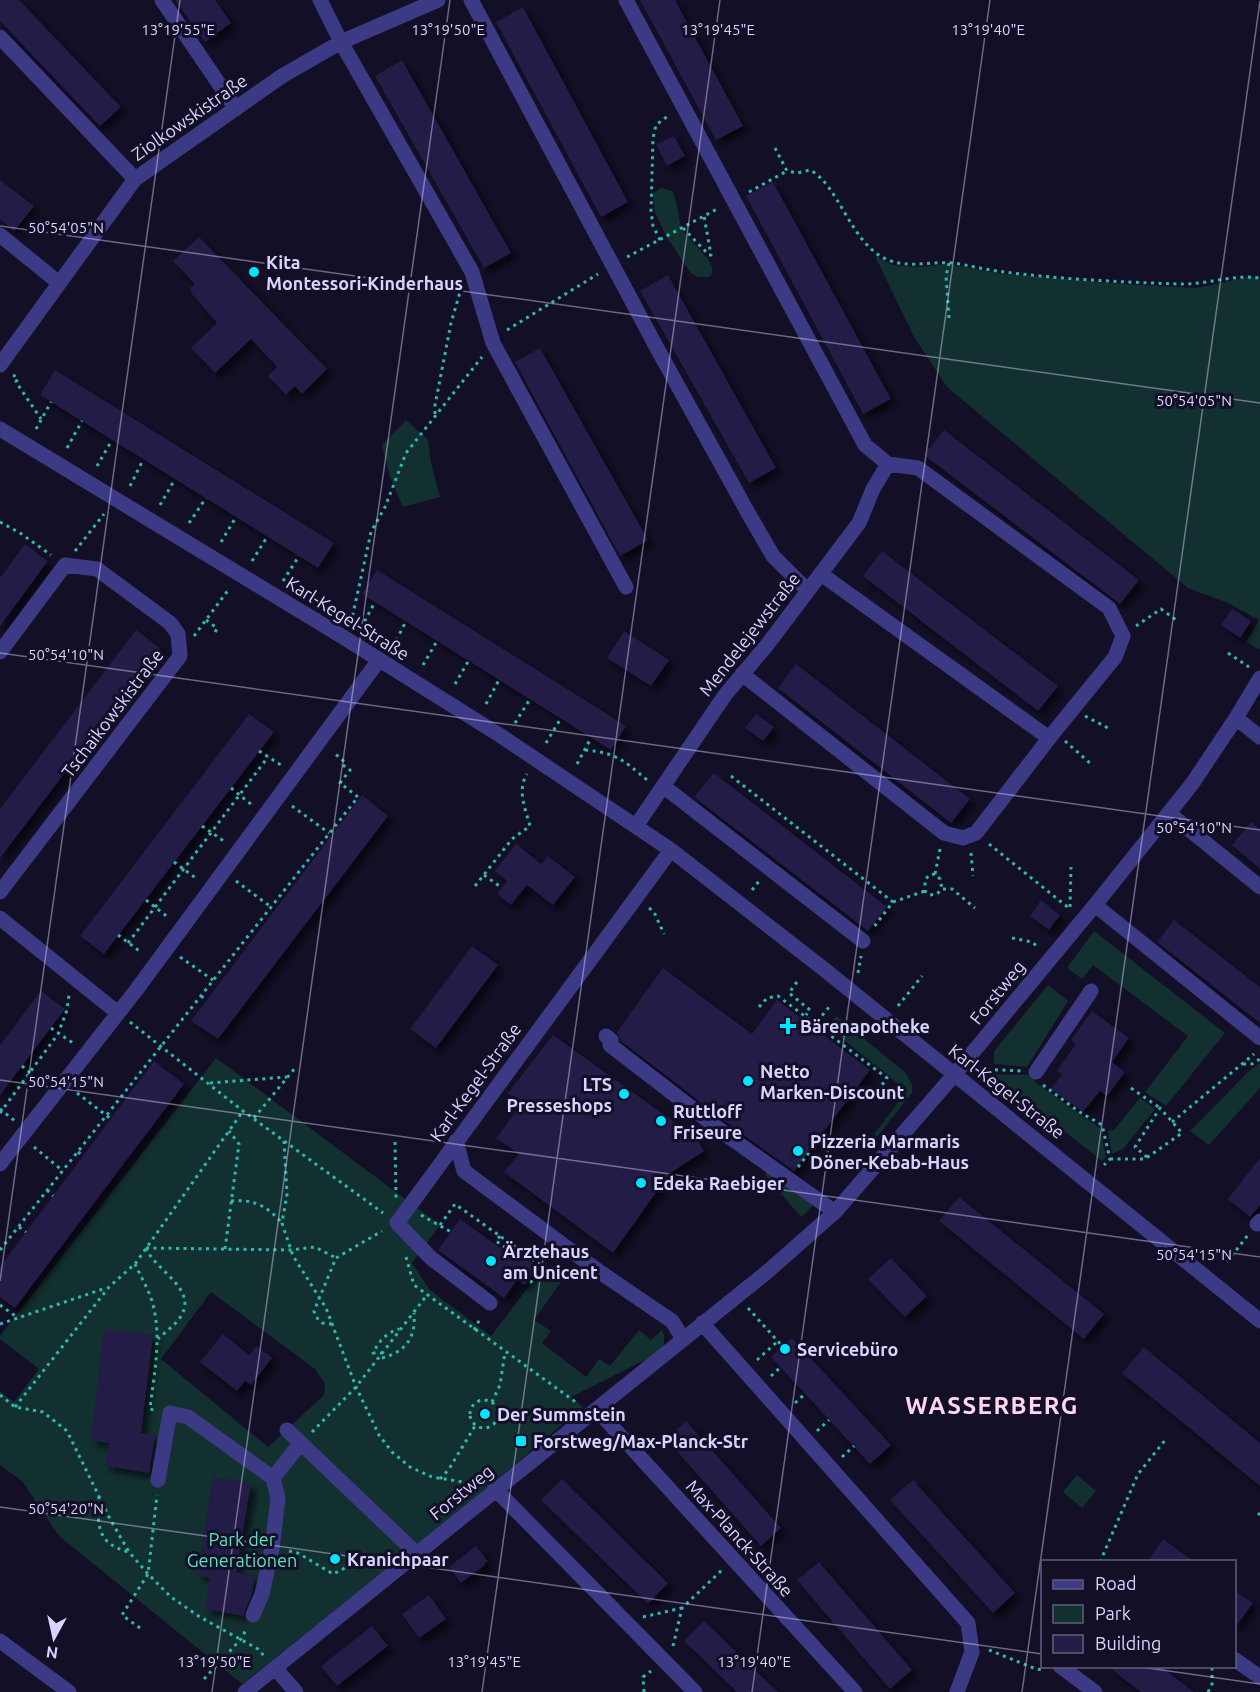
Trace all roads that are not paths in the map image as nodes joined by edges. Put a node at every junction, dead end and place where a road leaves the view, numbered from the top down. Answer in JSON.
{"nodes":[{"id":1,"x":162,"y":0,"type":"edge"},
{"id":2,"x":320,"y":0,"type":"edge"},
{"id":3,"x":438,"y":0,"type":"edge"},
{"id":4,"x":471,"y":0,"type":"edge"},
{"id":5,"x":626,"y":0,"type":"edge"},
{"id":6,"x":0,"y":37,"type":"edge"},
{"id":7,"x":341,"y":42,"type":"junction"},
{"id":8,"x":236,"y":109,"type":"junction"},
{"id":9,"x":135,"y":179,"type":"junction"},
{"id":10,"x":0,"y":236,"type":"edge"},
{"id":11,"x":59,"y":283,"type":"junction"},
{"id":12,"x":5,"y":369,"type":"edge"},
{"id":13,"x":0,"y":429,"type":"edge"},
{"id":14,"x":888,"y":464,"type":"junction"},
{"id":15,"x":821,"y":574,"type":"junction"},
{"id":16,"x":626,"y":587,"type":"dead end"},
{"id":17,"x":807,"y":590,"type":"junction"},
{"id":18,"x":0,"y":652,"type":"edge"},
{"id":19,"x":379,"y":660,"type":"junction"},
{"id":20,"x":1256,"y":673,"type":"edge"},
{"id":21,"x":742,"y":674,"type":"junction"},
{"id":22,"x":1236,"y":718,"type":"junction"},
{"id":23,"x":1051,"y":735,"type":"junction"},
{"id":24,"x":1260,"y":737,"type":"edge"},
{"id":25,"x":661,"y":788,"type":"junction"},
{"id":26,"x":1170,"y":814,"type":"junction"},
{"id":27,"x":636,"y":826,"type":"junction"},
{"id":28,"x":670,"y":850,"type":"junction"},
{"id":29,"x":1260,"y":886,"type":"edge"},
{"id":30,"x":0,"y":892,"type":"edge"},
{"id":31,"x":1095,"y":905,"type":"junction"},
{"id":32,"x":0,"y":918,"type":"edge"},
{"id":33,"x":863,"y":941,"type":"road end"},
{"id":34,"x":1091,"y":992,"type":"dead end"},
{"id":35,"x":118,"y":1013,"type":"junction"},
{"id":36,"x":606,"y":1036,"type":"dead end"},
{"id":37,"x":1260,"y":1038,"type":"edge"},
{"id":38,"x":1036,"y":1072,"type":"road end"},
{"id":39,"x":954,"y":1075,"type":"junction"},
{"id":40,"x":456,"y":1141,"type":"junction"},
{"id":41,"x":0,"y":1164,"type":"edge"},
{"id":42,"x":835,"y":1212,"type":"junction"},
{"id":43,"x":490,"y":1303,"type":"dead end"},
{"id":44,"x":1260,"y":1321,"type":"edge"},
{"id":45,"x":702,"y":1323,"type":"junction"},
{"id":46,"x":683,"y":1339,"type":"junction"},
{"id":47,"x":594,"y":1412,"type":"junction"},
{"id":48,"x":287,"y":1430,"type":"dead end"},
{"id":49,"x":300,"y":1444,"type":"junction"},
{"id":50,"x":273,"y":1478,"type":"junction"},
{"id":51,"x":158,"y":1480,"type":"road end"},
{"id":52,"x":492,"y":1491,"type":"junction"},
{"id":53,"x":417,"y":1554,"type":"junction"},
{"id":54,"x":254,"y":1615,"type":"road end"},
{"id":55,"x":0,"y":1641,"type":"edge"},
{"id":56,"x":1236,"y":1660,"type":"edge"},
{"id":57,"x":275,"y":1668,"type":"junction"},
{"id":58,"x":1061,"y":1668,"type":"edge"},
{"id":59,"x":1260,"y":1677,"type":"edge"},
{"id":60,"x":69,"y":1692,"type":"edge"},
{"id":61,"x":245,"y":1692,"type":"edge"},
{"id":62,"x":296,"y":1692,"type":"edge"},
{"id":63,"x":695,"y":1692,"type":"edge"},
{"id":64,"x":855,"y":1692,"type":"edge"},
{"id":65,"x":957,"y":1692,"type":"edge"},
{"id":66,"x":1095,"y":1692,"type":"edge"}],
"edges":[{"from":1,"to":8,"type":"street"},
{"from":2,"to":7,"type":"street"},
{"from":3,"to":7,"type":"street","name":"Ziolkowskistraße"},
{"from":4,"to":17,"type":"street"},
{"from":5,"to":14,"type":"street"},
{"from":6,"to":9,"type":"street"},
{"from":7,"to":8,"type":"street","name":"Ziolkowskistraße"},
{"from":7,"to":16,"type":"street"},
{"from":8,"to":9,"type":"street","name":"Ziolkowskistraße"},
{"from":9,"to":11,"type":"street","name":"Ziolkowskistraße"},
{"from":10,"to":11,"type":"street"},
{"from":11,"to":12,"type":"street","name":"Ziolkowskistraße"},
{"from":13,"to":19,"type":"street","name":"Karl-Kegel-Straße"},
{"from":14,"to":15,"type":"street","name":"Mendelejewstraße"},
{"from":14,"to":23,"type":"street"},
{"from":15,"to":17,"type":"street","name":"Mendelejewstraße"},
{"from":15,"to":23,"type":"street"},
{"from":17,"to":21,"type":"street","name":"Mendelejewstraße"},
{"from":18,"to":30,"type":"street","name":"Tschaikowskistraße"},
{"from":19,"to":27,"type":"street","name":"Karl-Kegel-Straße"},
{"from":19,"to":35,"type":"street"},
{"from":20,"to":22,"type":"street","name":"Forstweg"},
{"from":21,"to":23,"type":"street"},
{"from":21,"to":25,"type":"street","name":"Mendelejewstraße"},
{"from":22,"to":24,"type":"street"},
{"from":22,"to":26,"type":"street","name":"Forstweg"},
{"from":25,"to":27,"type":"street","name":"Mendelejewstraße"},
{"from":25,"to":33,"type":"street"},
{"from":26,"to":29,"type":"street"},
{"from":26,"to":31,"type":"street","name":"Forstweg"},
{"from":27,"to":28,"type":"street","name":"Karl-Kegel-Straße"},
{"from":28,"to":39,"type":"street","name":"Karl-Kegel-Straße"},
{"from":28,"to":40,"type":"street","name":"Karl-Kegel-Straße"},
{"from":31,"to":37,"type":"street"},
{"from":31,"to":39,"type":"street","name":"Forstweg"},
{"from":32,"to":35,"type":"street"},
{"from":34,"to":38,"type":"street"},
{"from":35,"to":41,"type":"street"},
{"from":36,"to":42,"type":"street"},
{"from":39,"to":42,"type":"street","name":"Forstweg"},
{"from":39,"to":44,"type":"street","name":"Karl-Kegel-Straße"},
{"from":40,"to":43,"type":"street","name":"Karl-Kegel-Straße"},
{"from":40,"to":46,"type":"street"},
{"from":42,"to":45,"type":"street","name":"Forstweg"},
{"from":45,"to":46,"type":"street","name":"Forstweg"},
{"from":45,"to":65,"type":"street"},
{"from":46,"to":47,"type":"street","name":"Forstweg"},
{"from":47,"to":52,"type":"street","name":"Forstweg"},
{"from":47,"to":64,"type":"street","name":"Max-Planck-Straße"},
{"from":48,"to":49,"type":"street"},
{"from":49,"to":50,"type":"street"},
{"from":49,"to":53,"type":"street"},
{"from":50,"to":51,"type":"street"},
{"from":50,"to":54,"type":"street"},
{"from":52,"to":53,"type":"street","name":"Forstweg"},
{"from":52,"to":63,"type":"street"},
{"from":53,"to":57,"type":"street","name":"Forstweg"},
{"from":55,"to":60,"type":"street"},
{"from":56,"to":59,"type":"street"},
{"from":57,"to":61,"type":"street","name":"Forstweg"},
{"from":57,"to":62,"type":"street"},
{"from":58,"to":66,"type":"street"}]}
